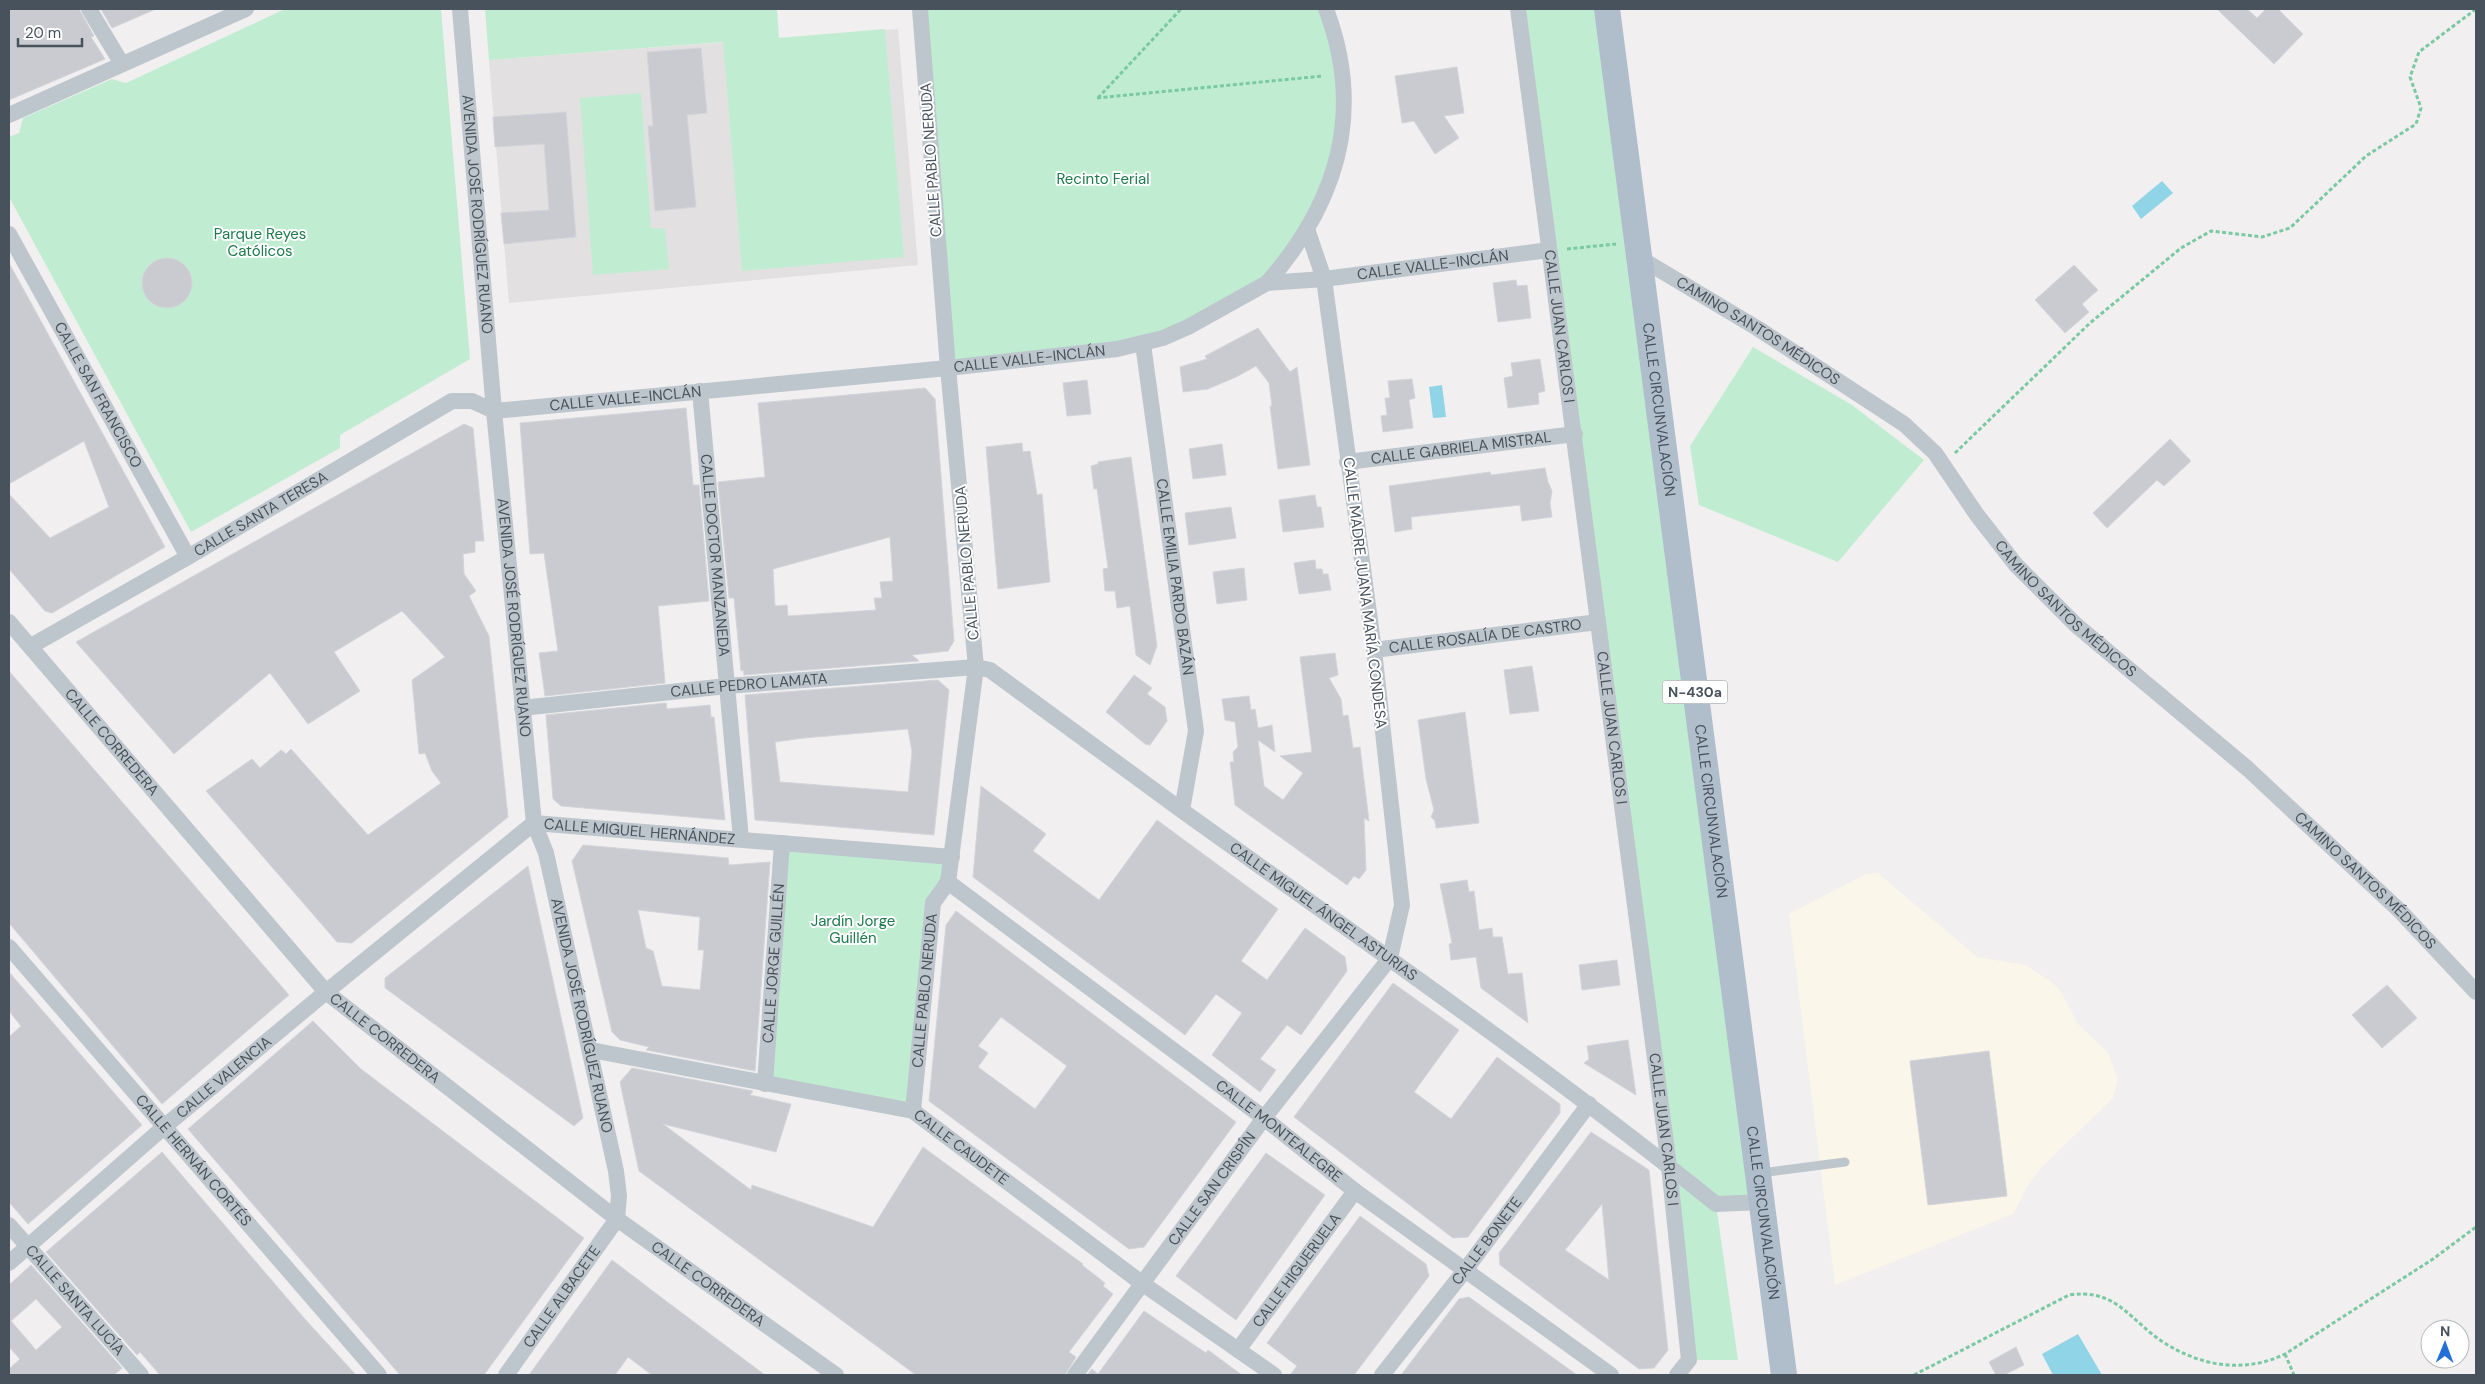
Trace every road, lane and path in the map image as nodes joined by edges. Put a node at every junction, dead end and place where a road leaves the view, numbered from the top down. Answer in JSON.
{"nodes":[{"id":1,"x":89,"y":9,"type":"edge"},
{"id":2,"x":246,"y":9,"type":"edge"},
{"id":3,"x":460,"y":9,"type":"edge"},
{"id":4,"x":920,"y":9,"type":"edge"},
{"id":5,"x":1181,"y":9,"type":"edge"},
{"id":6,"x":1326,"y":9,"type":"edge"},
{"id":7,"x":1518,"y":9,"type":"edge"},
{"id":8,"x":1607,"y":9,"type":"edge"},
{"id":9,"x":2476,"y":9,"type":"edge"},
{"id":10,"x":122,"y":64,"type":"junction"},
{"id":11,"x":1343,"y":74,"type":"junction"},
{"id":12,"x":9,"y":115,"type":"edge"},
{"id":13,"x":1307,"y":230,"type":"junction"},
{"id":14,"x":9,"y":234,"type":"edge"},
{"id":15,"x":1549,"y":250,"type":"junction"},
{"id":16,"x":1637,"y":250,"type":"junction"},
{"id":17,"x":1324,"y":279,"type":"junction"},
{"id":18,"x":1267,"y":283,"type":"junction"},
{"id":19,"x":1143,"y":344,"type":"junction"},
{"id":20,"x":948,"y":368,"type":"junction"},
{"id":21,"x":700,"y":391,"type":"junction"},
{"id":22,"x":494,"y":411,"type":"junction"},
{"id":23,"x":1575,"y":434,"type":"junction"},
{"id":24,"x":1347,"y":462,"type":"junction"},
{"id":25,"x":1943,"y":464,"type":"junction"},
{"id":26,"x":188,"y":557,"type":"junction"},
{"id":27,"x":9,"y":622,"type":"edge"},
{"id":28,"x":1598,"y":622,"type":"junction"},
{"id":29,"x":31,"y":646,"type":"junction"},
{"id":30,"x":1374,"y":650,"type":"junction"},
{"id":31,"x":976,"y":667,"type":"junction"},
{"id":32,"x":727,"y":686,"type":"junction"},
{"id":33,"x":522,"y":708,"type":"junction"},
{"id":34,"x":1182,"y":810,"type":"junction"},
{"id":35,"x":534,"y":824,"type":"junction"},
{"id":36,"x":741,"y":839,"type":"junction"},
{"id":37,"x":782,"y":843,"type":"junction"},
{"id":38,"x":952,"y":857,"type":"junction"},
{"id":39,"x":948,"y":882,"type":"junction"},
{"id":40,"x":9,"y":947,"type":"edge"},
{"id":41,"x":1390,"y":958,"type":"junction"},
{"id":42,"x":326,"y":992,"type":"junction"},
{"id":43,"x":2476,"y":992,"type":"edge"},
{"id":44,"x":590,"y":1050,"type":"junction"},
{"id":45,"x":765,"y":1084,"type":"junction"},
{"id":46,"x":1589,"y":1104,"type":"junction"},
{"id":47,"x":914,"y":1111,"type":"junction"},
{"id":48,"x":1264,"y":1118,"type":"junction"},
{"id":49,"x":164,"y":1128,"type":"junction"},
{"id":50,"x":1845,"y":1162,"type":"dead end"},
{"id":51,"x":1669,"y":1166,"type":"junction"},
{"id":52,"x":1758,"y":1174,"type":"junction"},
{"id":53,"x":1355,"y":1191,"type":"junction"},
{"id":54,"x":1762,"y":1202,"type":"junction"},
{"id":55,"x":617,"y":1219,"type":"junction"},
{"id":56,"x":9,"y":1225,"type":"edge"},
{"id":57,"x":2476,"y":1227,"type":"edge"},
{"id":58,"x":28,"y":1247,"type":"junction"},
{"id":59,"x":9,"y":1263,"type":"edge"},
{"id":60,"x":1466,"y":1269,"type":"junction"},
{"id":61,"x":1143,"y":1284,"type":"junction"},
{"id":62,"x":1238,"y":1350,"type":"junction"},
{"id":63,"x":2285,"y":1354,"type":"junction"},
{"id":64,"x":141,"y":1375,"type":"edge"},
{"id":65,"x":379,"y":1375,"type":"edge"},
{"id":66,"x":506,"y":1375,"type":"edge"},
{"id":67,"x":836,"y":1375,"type":"edge"},
{"id":68,"x":1075,"y":1375,"type":"edge"},
{"id":69,"x":1274,"y":1375,"type":"edge"},
{"id":70,"x":1382,"y":1375,"type":"edge"},
{"id":71,"x":1611,"y":1375,"type":"edge"},
{"id":72,"x":1677,"y":1375,"type":"edge"},
{"id":73,"x":1784,"y":1375,"type":"edge"},
{"id":74,"x":1914,"y":1375,"type":"edge"},
{"id":75,"x":2294,"y":1375,"type":"edge"}],
"edges":[{"from":1,"to":10,"type":"street"},
{"from":2,"to":10,"type":"street"},
{"from":3,"to":22,"type":"street","name":"AVENIDA JOSÉ RODRÍGUEZ RUANO"},
{"from":4,"to":20,"type":"street","name":"CALLE PABLO NERUDA"},
{"from":5,"to":11,"type":"path"},
{"from":6,"to":11,"type":"street"},
{"from":7,"to":15,"type":"street","name":"CALLE JUAN CARLOS I"},
{"from":8,"to":16,"type":"main road","name":"CALLE CIRCUNVALACIÓN","number":"N-430a"},
{"from":9,"to":25,"type":"path"},
{"from":10,"to":12,"type":"street"},
{"from":11,"to":13,"type":"street"},
{"from":13,"to":17,"type":"street","name":"CALLE MADRE JUANA MARÍA CONDESA"},
{"from":13,"to":18,"type":"street"},
{"from":14,"to":26,"type":"street","name":"CALLE SAN FRANCISCO"},
{"from":15,"to":16,"type":"path"},
{"from":15,"to":17,"type":"street","name":"CALLE VALLE-INCLÁN"},
{"from":15,"to":23,"type":"street","name":"CALLE JUAN CARLOS I"},
{"from":16,"to":25,"type":"street","name":"CAMINO SANTOS MÉDICOS"},
{"from":16,"to":52,"type":"main road","name":"CALLE CIRCUNVALACIÓN","number":"N-430a"},
{"from":17,"to":18,"type":"street","name":"CALLE VALLE-INCLÁN"},
{"from":17,"to":24,"type":"street","name":"CALLE MADRE JUANA MARÍA CONDESA"},
{"from":18,"to":19,"type":"street","name":"CALLE VALLE-INCLÁN"},
{"from":19,"to":20,"type":"street","name":"CALLE VALLE-INCLÁN"},
{"from":19,"to":34,"type":"street","name":"CALLE EMILIA PARDO BAZÁN"},
{"from":20,"to":21,"type":"street","name":"CALLE VALLE-INCLÁN"},
{"from":20,"to":31,"type":"street","name":"CALLE PABLO NERUDA"},
{"from":21,"to":22,"type":"street","name":"CALLE VALLE-INCLÁN"},
{"from":21,"to":32,"type":"street","name":"CALLE DOCTOR MANZANEDA"},
{"from":22,"to":26,"type":"street","name":"CALLE SANTA TERESA"},
{"from":22,"to":33,"type":"street","name":"AVENIDA JOSÉ RODRÍGUEZ RUANO"},
{"from":23,"to":24,"type":"street","name":"CALLE GABRIELA MISTRAL"},
{"from":23,"to":28,"type":"street","name":"CALLE JUAN CARLOS I"},
{"from":24,"to":30,"type":"street","name":"CALLE MADRE JUANA MARÍA CONDESA"},
{"from":25,"to":43,"type":"street","name":"CAMINO SANTOS MÉDICOS"},
{"from":26,"to":29,"type":"street","name":"CALLE SANTA TERESA"},
{"from":27,"to":29,"type":"street","name":"CALLE CORREDERA"},
{"from":28,"to":30,"type":"street","name":"CALLE ROSALÍA DE CASTRO"},
{"from":28,"to":51,"type":"street","name":"CALLE JUAN CARLOS I"},
{"from":29,"to":42,"type":"street","name":"CALLE CORREDERA"},
{"from":30,"to":41,"type":"street","name":"CALLE MADRE JUANA MARÍA CONDESA"},
{"from":31,"to":32,"type":"street","name":"CALLE PEDRO LAMATA"},
{"from":31,"to":34,"type":"street","name":"CALLE MIGUEL ÁNGEL ASTURIAS"},
{"from":31,"to":38,"type":"street","name":"CALLE PABLO NERUDA"},
{"from":32,"to":33,"type":"street","name":"CALLE PEDRO LAMATA"},
{"from":32,"to":36,"type":"street","name":"CALLE DOCTOR MANZANEDA"},
{"from":33,"to":35,"type":"street","name":"AVENIDA JOSÉ RODRÍGUEZ RUANO"},
{"from":34,"to":41,"type":"street","name":"CALLE MIGUEL ÁNGEL ASTURIAS"},
{"from":35,"to":36,"type":"street","name":"CALLE MIGUEL HERNÁNDEZ"},
{"from":35,"to":42,"type":"street","name":"CALLE MIGUEL HERNÁNDEZ"},
{"from":35,"to":44,"type":"street","name":"AVENIDA JOSÉ RODRÍGUEZ RUANO"},
{"from":36,"to":37,"type":"street","name":"CALLE MIGUEL HERNÁNDEZ"},
{"from":37,"to":38,"type":"street","name":"CALLE MIGUEL HERNÁNDEZ"},
{"from":37,"to":45,"type":"street","name":"CALLE JORGE GUILLÉN"},
{"from":38,"to":39,"type":"street","name":"CALLE PABLO NERUDA"},
{"from":39,"to":47,"type":"street","name":"CALLE PABLO NERUDA"},
{"from":39,"to":48,"type":"street","name":"CALLE MONTEALEGRE"},
{"from":40,"to":49,"type":"street","name":"CALLE HERNÁN CORTÉS"},
{"from":41,"to":46,"type":"street","name":"CALLE MIGUEL ÁNGEL ASTURIAS"},
{"from":41,"to":48,"type":"street","name":"CALLE SAN CRISPÍN"},
{"from":42,"to":49,"type":"street","name":"CALLE VALENCIA"},
{"from":42,"to":55,"type":"street","name":"CALLE CORREDERA"},
{"from":44,"to":45,"type":"street","name":"CALLE CAUDETE"},
{"from":44,"to":55,"type":"street","name":"AVENIDA JOSÉ RODRÍGUEZ RUANO"},
{"from":45,"to":47,"type":"street","name":"CALLE CAUDETE"},
{"from":46,"to":51,"type":"street","name":"CALLE MIGUEL ÁNGEL ASTURIAS"},
{"from":46,"to":60,"type":"street","name":"CALLE BONETE"},
{"from":47,"to":61,"type":"street","name":"CALLE CAUDETE"},
{"from":48,"to":53,"type":"street","name":"CALLE MONTEALEGRE"},
{"from":48,"to":61,"type":"street","name":"CALLE SAN CRISPÍN"},
{"from":49,"to":58,"type":"street","name":"CALLE VALENCIA"},
{"from":49,"to":65,"type":"street","name":"CALLE HERNÁN CORTÉS"},
{"from":50,"to":52,"type":"lane"},
{"from":51,"to":54,"type":"street","name":"CALLE MIGUEL ÁNGEL ASTURIAS"},
{"from":51,"to":72,"type":"street","name":"CALLE JUAN CARLOS I"},
{"from":52,"to":54,"type":"main road","name":"CALLE CIRCUNVALACIÓN","number":"N-430a"},
{"from":53,"to":60,"type":"street","name":"CALLE MONTEALEGRE"},
{"from":53,"to":62,"type":"street","name":"CALLE HIGUERUELA"},
{"from":54,"to":73,"type":"main road","name":"CALLE CIRCUNVALACIÓN","number":"N-430a"},
{"from":55,"to":66,"type":"street","name":"CALLE ALBACETE"},
{"from":55,"to":67,"type":"street","name":"CALLE CORREDERA"},
{"from":56,"to":58,"type":"street","name":"CALLE SANTA LUCÍA"},
{"from":57,"to":63,"type":"path"},
{"from":58,"to":59,"type":"street","name":"CALLE VALENCIA"},
{"from":58,"to":64,"type":"street","name":"CALLE SANTA LUCÍA"},
{"from":60,"to":70,"type":"street","name":"CALLE BONETE"},
{"from":60,"to":71,"type":"street","name":"CALLE MONTEALEGRE"},
{"from":61,"to":62,"type":"street","name":"CALLE CAUDETE"},
{"from":61,"to":68,"type":"street","name":"CALLE SAN CRISPÍN"},
{"from":62,"to":69,"type":"street","name":"CALLE CAUDETE"},
{"from":63,"to":74,"type":"path"},
{"from":63,"to":75,"type":"path"}]}
